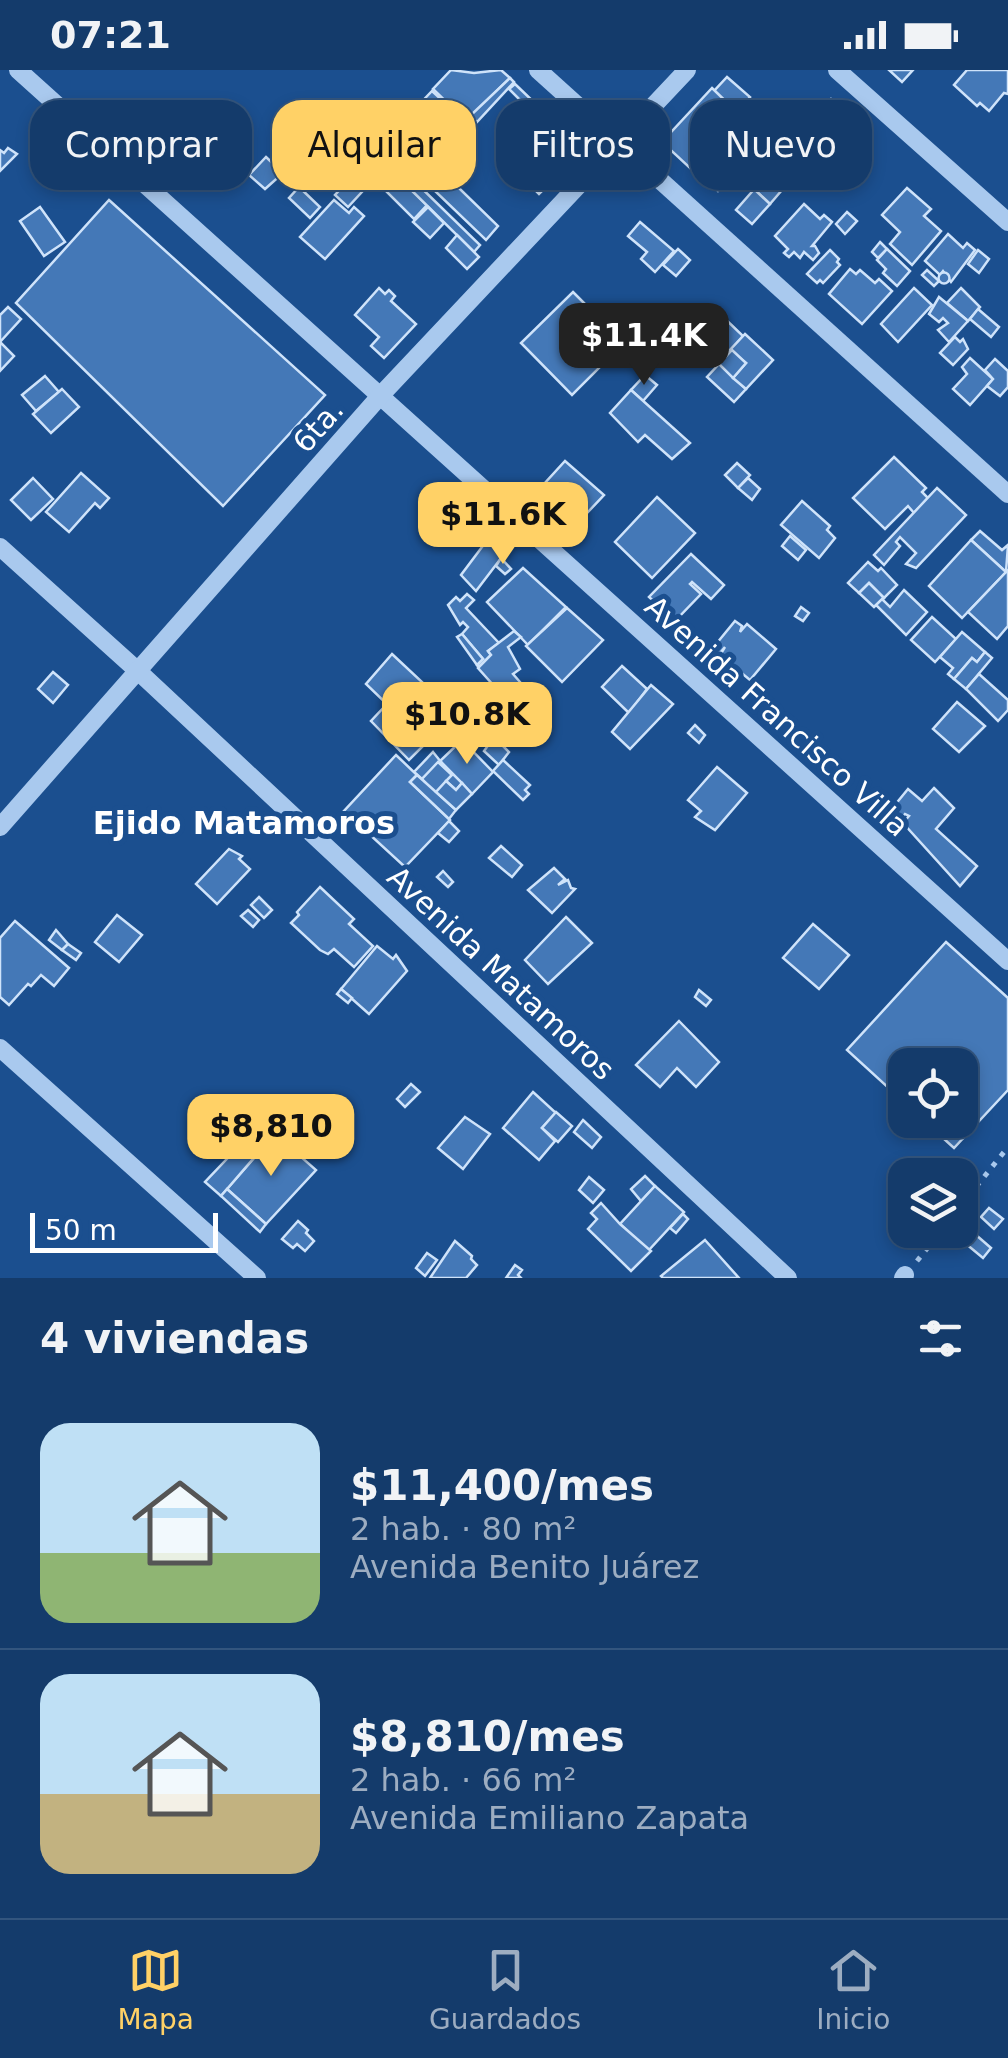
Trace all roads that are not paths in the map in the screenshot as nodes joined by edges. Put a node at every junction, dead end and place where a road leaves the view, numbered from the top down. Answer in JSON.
{"nodes":[{"id":1,"x":18,"y":70,"type":"edge"},
{"id":2,"x":538,"y":70,"type":"edge"},
{"id":3,"x":688,"y":70,"type":"edge"},
{"id":4,"x":837,"y":70,"type":"edge"},
{"id":5,"x":571,"y":100,"type":"edge"},
{"id":6,"x":659,"y":100,"type":"edge"},
{"id":7,"x":670,"y":189,"type":"edge"},
{"id":8,"x":573,"y":190,"type":"edge"},
{"id":9,"x":1008,"y":222,"type":"edge"},
{"id":10,"x":380,"y":396,"type":"junction"},
{"id":11,"x":1008,"y":494,"type":"edge"},
{"id":12,"x":0,"y":547,"type":"edge"},
{"id":13,"x":139,"y":672,"type":"junction"},
{"id":14,"x":0,"y":827,"type":"edge"},
{"id":15,"x":1008,"y":961,"type":"edge"},
{"id":16,"x":0,"y":1048,"type":"edge"},
{"id":17,"x":258,"y":1278,"type":"edge"},
{"id":18,"x":788,"y":1278,"type":"edge"}],
"edges":[{"from":1,"to":10,"type":"street","name":"Avenida Francisco Villa"},
{"from":2,"to":5,"type":"street"},
{"from":3,"to":6,"type":"street","name":"6ta."},
{"from":4,"to":9,"type":"street"},
{"from":7,"to":11,"type":"street"},
{"from":8,"to":10,"type":"street","name":"6ta."},
{"from":10,"to":13,"type":"street","name":"6ta."},
{"from":10,"to":15,"type":"street","name":"Avenida Francisco Villa"},
{"from":12,"to":13,"type":"street","name":"Avenida Matamoros"},
{"from":13,"to":14,"type":"street","name":"6ta."},
{"from":13,"to":18,"type":"street","name":"Avenida Matamoros"},
{"from":16,"to":17,"type":"street"}]}
